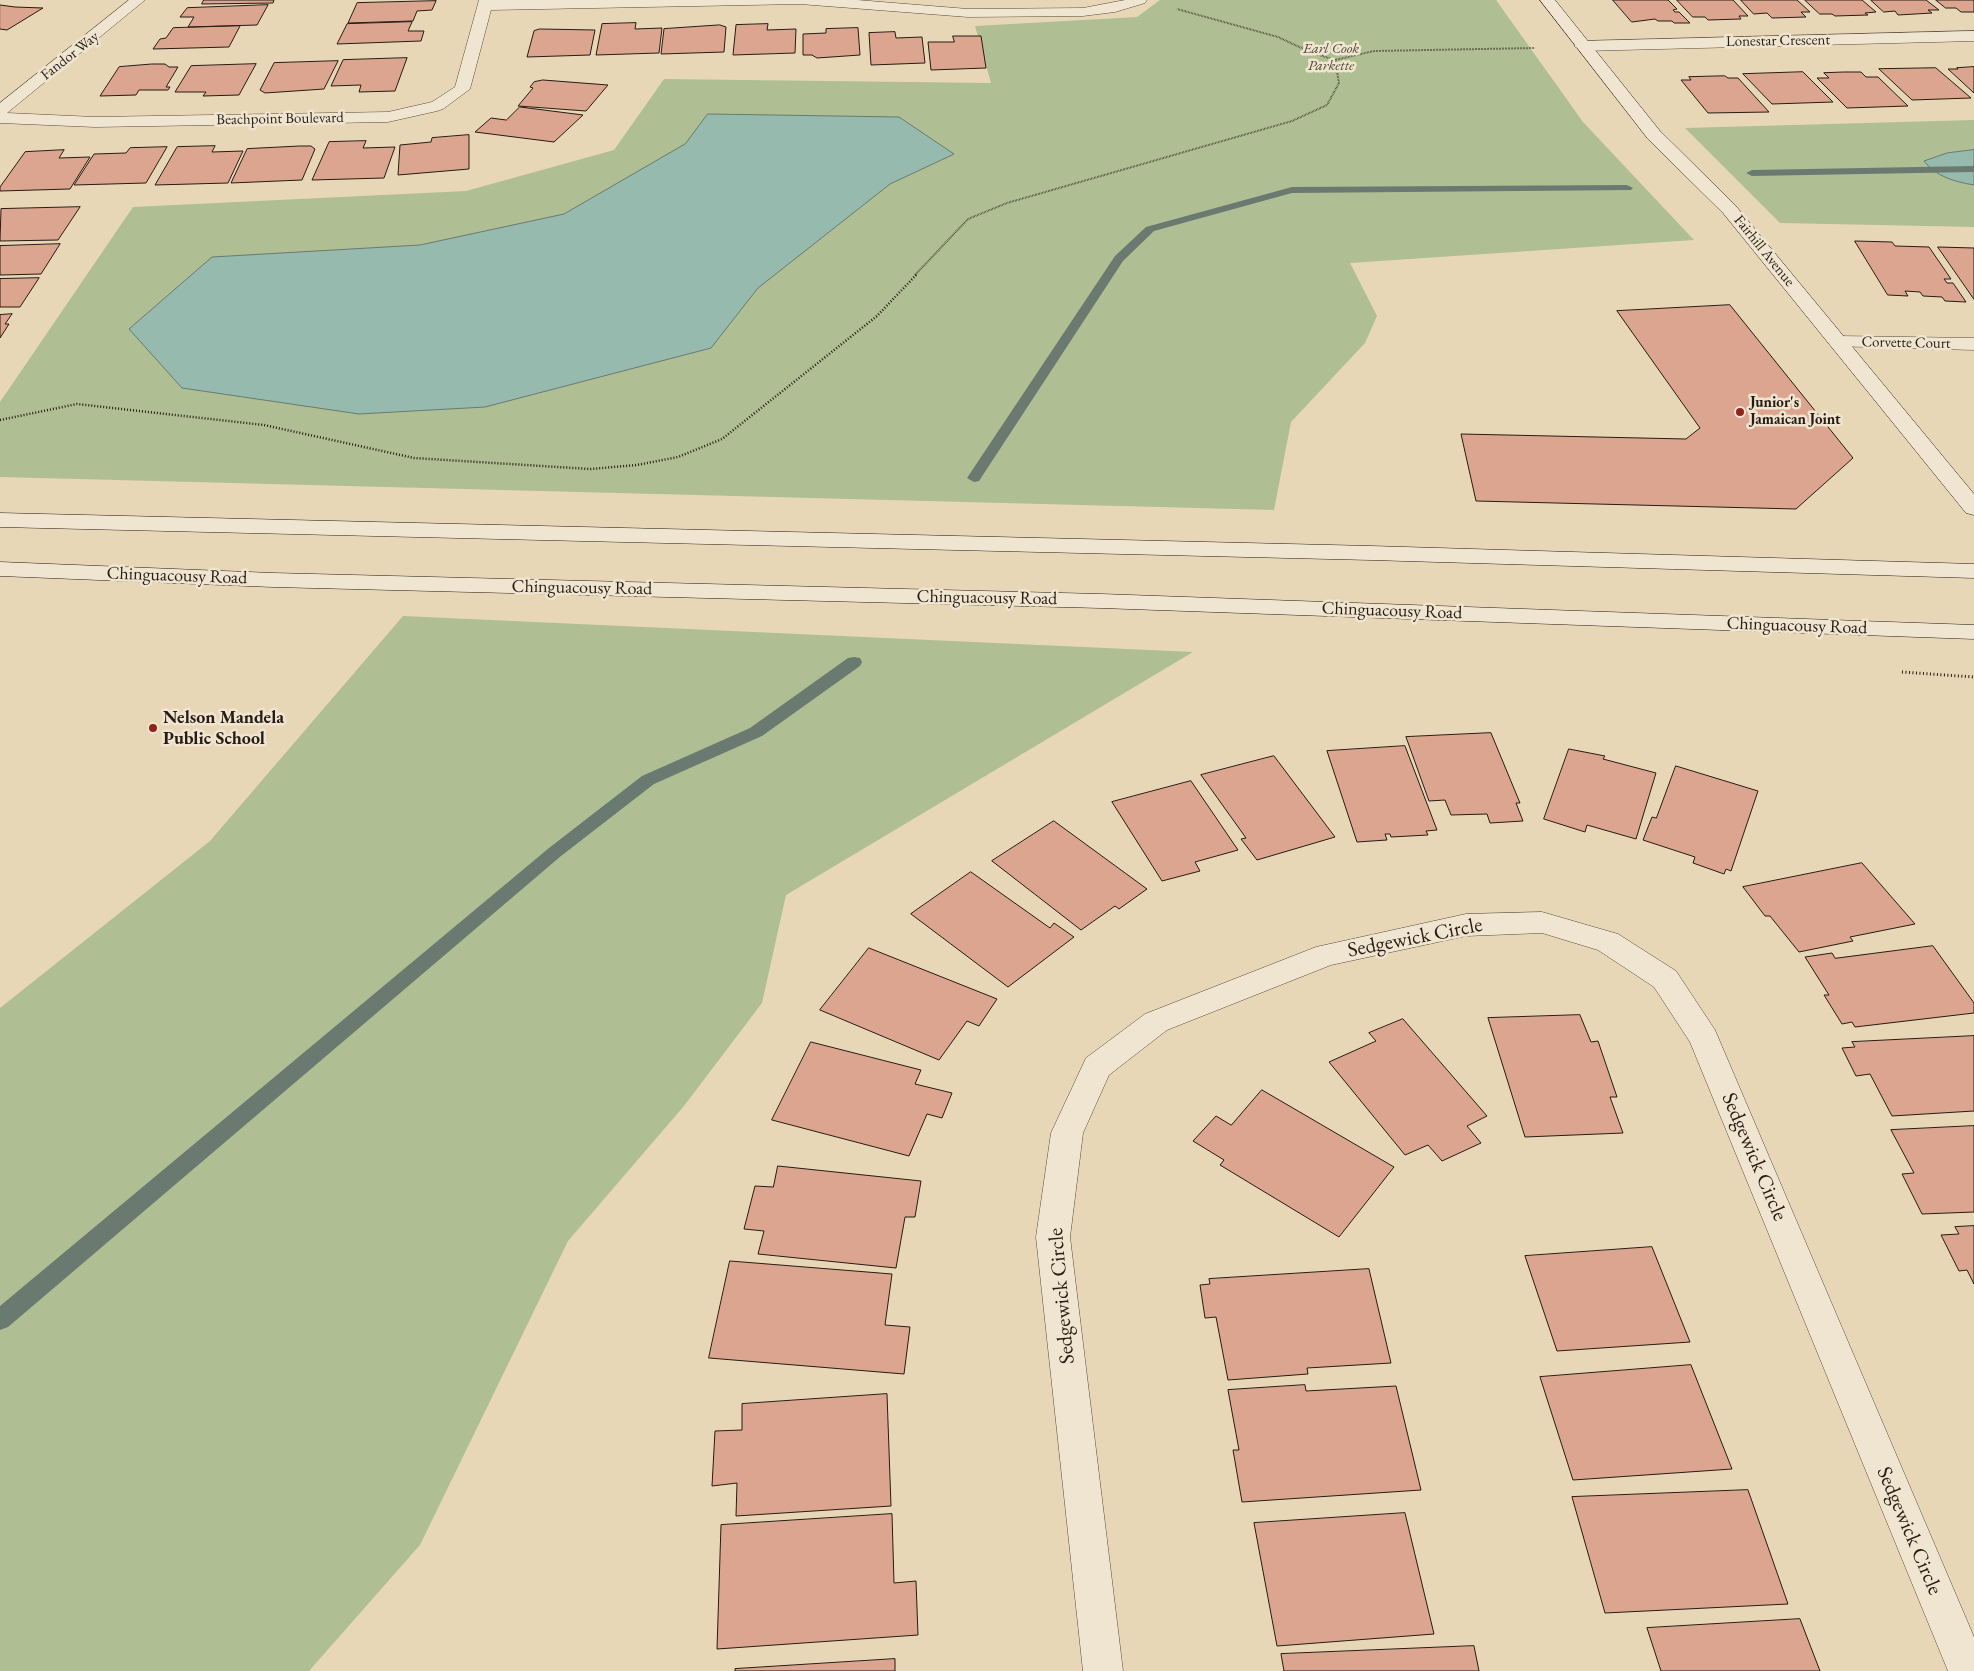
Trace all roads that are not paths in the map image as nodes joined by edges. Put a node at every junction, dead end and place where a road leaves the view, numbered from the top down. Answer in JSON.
{"nodes":[{"id":1,"x":138,"y":0,"type":"edge"},
{"id":2,"x":1140,"y":0,"type":"edge"},
{"id":3,"x":1547,"y":0,"type":"edge"},
{"id":4,"x":486,"y":3,"type":"edge"},
{"id":5,"x":1974,"y":36,"type":"edge"},
{"id":6,"x":1582,"y":46,"type":"junction"},
{"id":7,"x":0,"y":111,"type":"edge"},
{"id":8,"x":0,"y":118,"type":"edge"},
{"id":9,"x":1838,"y":342,"type":"junction"},
{"id":10,"x":1974,"y":344,"type":"edge"},
{"id":11,"x":1974,"y":508,"type":"edge"},
{"id":12,"x":0,"y":520,"type":"edge"},
{"id":13,"x":0,"y":569,"type":"edge"},
{"id":14,"x":1974,"y":571,"type":"edge"},
{"id":15,"x":1974,"y":632,"type":"edge"},
{"id":16,"x":1103,"y":1671,"type":"edge"},
{"id":17,"x":1968,"y":1671,"type":"edge"}],
"edges":[{"from":1,"to":7,"type":"street","name":"Fandor Way"},
{"from":2,"to":4,"type":"street"},
{"from":3,"to":6,"type":"street","name":"Fairhill Avenue"},
{"from":4,"to":8,"type":"street","name":"Beachpoint Boulevard"},
{"from":5,"to":6,"type":"street","name":"Lonestar Crescent"},
{"from":6,"to":9,"type":"street","name":"Fairhill Avenue"},
{"from":9,"to":10,"type":"street","name":"Corvette Court"},
{"from":9,"to":11,"type":"street","name":"Fairhill Avenue"},
{"from":12,"to":14,"type":"street"},
{"from":13,"to":15,"type":"street","name":"Chinguacousy Road"},
{"from":16,"to":17,"type":"street","name":"Sedgewick Circle"}]}
